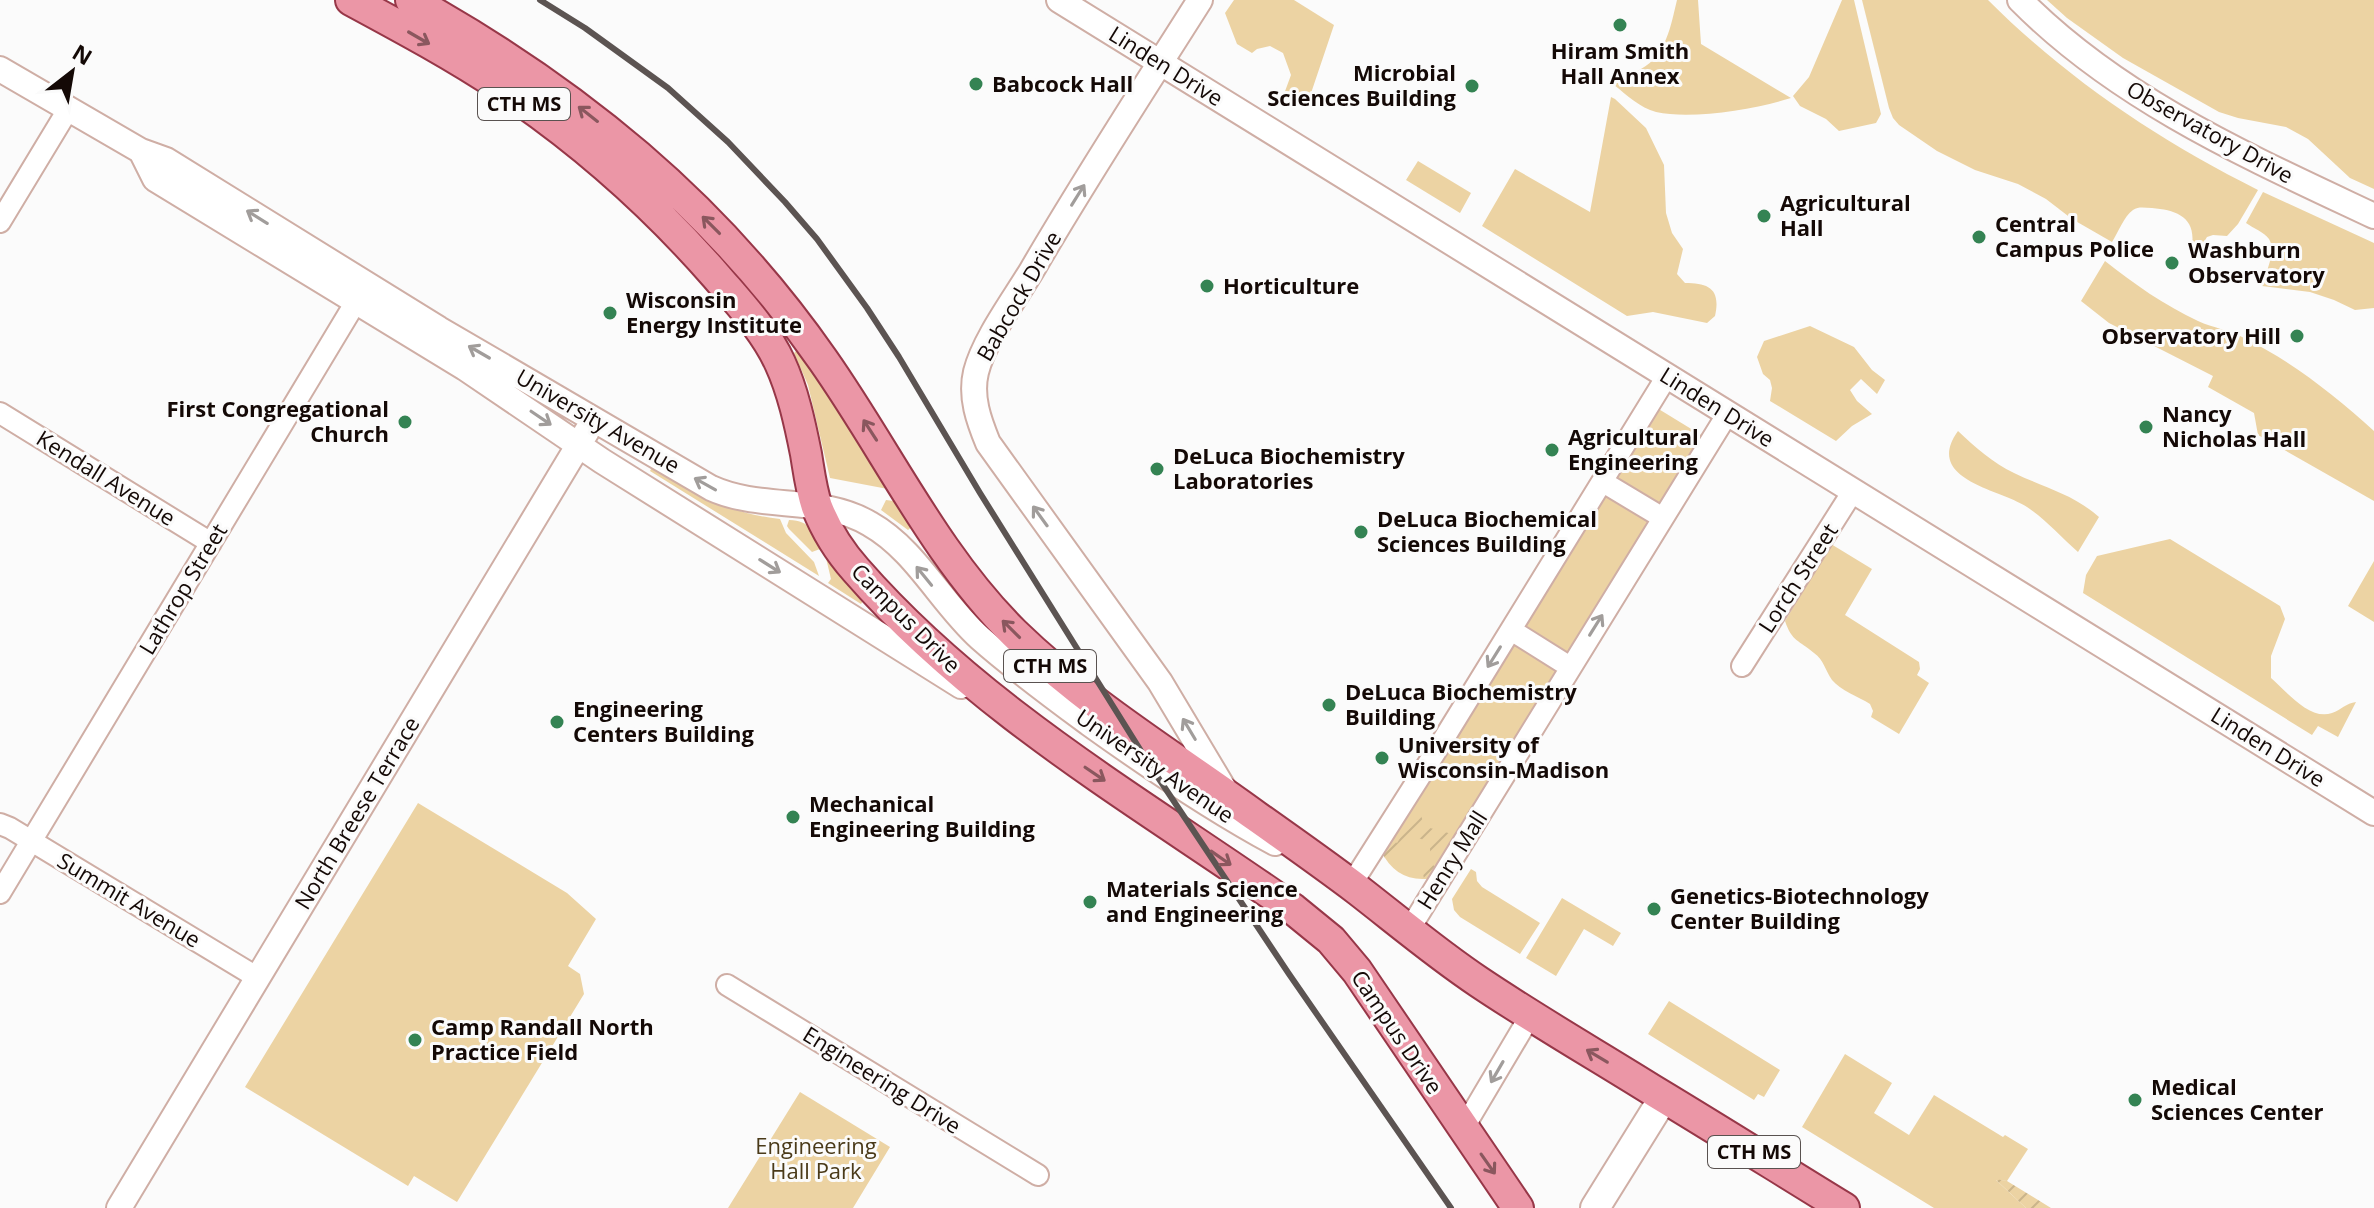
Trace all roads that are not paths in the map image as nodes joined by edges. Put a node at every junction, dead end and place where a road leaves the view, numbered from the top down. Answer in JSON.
{"nodes":[{"id":1,"x":351,"y":0,"type":"edge"},
{"id":2,"x":411,"y":0,"type":"edge"},
{"id":3,"x":1059,"y":0,"type":"edge"},
{"id":4,"x":1200,"y":0,"type":"edge"},
{"id":5,"x":2020,"y":0,"type":"edge"},
{"id":6,"x":1160,"y":62,"type":"junction"},
{"id":7,"x":0,"y":69,"type":"edge"},
{"id":8,"x":69,"y":108,"type":"junction"},
{"id":9,"x":2374,"y":216,"type":"edge"},
{"id":10,"x":0,"y":222,"type":"edge"},
{"id":11,"x":362,"y":293,"type":"junction"},
{"id":12,"x":1667,"y":376,"type":"junction"},
{"id":13,"x":0,"y":413,"type":"edge"},
{"id":14,"x":1728,"y":413,"type":"junction"},
{"id":15,"x":595,"y":419,"type":"junction"},
{"id":16,"x":579,"y":445,"type":"junction"},
{"id":17,"x":1603,"y":482,"type":"junction"},
{"id":18,"x":1853,"y":491,"type":"junction"},
{"id":19,"x":817,"y":507,"type":"junction"},
{"id":20,"x":1663,"y":518,"type":"junction"},
{"id":21,"x":211,"y":543,"type":"junction"},
{"id":22,"x":1511,"y":630,"type":"junction"},
{"id":23,"x":1742,"y":666,"type":"dead end"},
{"id":24,"x":1570,"y":667,"type":"junction"},
{"id":25,"x":1034,"y":733,"type":"junction"},
{"id":26,"x":1228,"y":796,"type":"junction"},
{"id":27,"x":2374,"y":813,"type":"edge"},
{"id":28,"x":0,"y":824,"type":"edge"},
{"id":29,"x":31,"y":842,"type":"junction"},
{"id":30,"x":1351,"y":885,"type":"junction"},
{"id":31,"x":0,"y":893,"type":"edge"},
{"id":32,"x":1409,"y":930,"type":"junction"},
{"id":33,"x":258,"y":978,"type":"junction"},
{"id":34,"x":727,"y":985,"type":"dead end"},
{"id":35,"x":1530,"y":1016,"type":"junction"},
{"id":36,"x":1664,"y":1097,"type":"junction"},
{"id":37,"x":1463,"y":1129,"type":"junction"},
{"id":38,"x":1038,"y":1175,"type":"dead end"},
{"id":39,"x":119,"y":1208,"type":"edge"},
{"id":40,"x":1518,"y":1208,"type":"edge"},
{"id":41,"x":1595,"y":1208,"type":"edge"},
{"id":42,"x":1844,"y":1208,"type":"edge"}],
"edges":[{"from":1,"to":19,"type":"main road","name":"Campus Drive","number":"CTH MS","one_way":true},
{"from":26,"to":2,"type":"main road","number":"CTH MS","one_way":true},
{"from":3,"to":6,"type":"street","name":"Linden Drive"},
{"from":4,"to":6,"type":"street","name":"Babcock Drive"},
{"from":5,"to":9,"type":"street","name":"Observatory Drive"},
{"from":6,"to":12,"type":"street","name":"Linden Drive"},
{"from":26,"to":6,"type":"street","name":"Babcock Drive","one_way":true},
{"from":7,"to":8,"type":"street","name":"University Avenue"},
{"from":8,"to":10,"type":"street"},
{"from":8,"to":11,"type":"street","name":"University Avenue"},
{"from":15,"to":11,"type":"street","name":"University Avenue","one_way":true},
{"from":11,"to":16,"type":"street","name":"University Avenue","one_way":true},
{"from":11,"to":21,"type":"street","name":"Lathrop Street"},
{"from":12,"to":14,"type":"street","name":"Linden Drive"},
{"from":12,"to":17,"type":"street"},
{"from":13,"to":21,"type":"street","name":"Kendall Avenue"},
{"from":14,"to":18,"type":"street","name":"Linden Drive"},
{"from":14,"to":20,"type":"street","name":"Henry Mall"},
{"from":15,"to":16,"type":"street","name":"North Breese Terrace"},
{"from":19,"to":15,"type":"street","name":"University Avenue","one_way":true},
{"from":16,"to":25,"type":"street","name":"University Avenue","one_way":true},
{"from":16,"to":33,"type":"street","name":"North Breese Terrace"},
{"from":17,"to":20,"type":"street"},
{"from":17,"to":22,"type":"street"},
{"from":18,"to":23,"type":"street","name":"Lorch Street"},
{"from":18,"to":27,"type":"street","name":"Linden Drive"},
{"from":19,"to":25,"type":"main road","name":"Campus Drive"},
{"from":30,"to":19,"type":"street","name":"University Avenue","one_way":true},
{"from":24,"to":20,"type":"street","name":"Henry Mall","one_way":true},
{"from":21,"to":29,"type":"street","name":"Lathrop Street"},
{"from":22,"to":24,"type":"street"},
{"from":22,"to":30,"type":"street","one_way":true},
{"from":24,"to":32,"type":"street","name":"Henry Mall"},
{"from":25,"to":37,"type":"main road","name":"Campus Drive","one_way":true},
{"from":26,"to":30,"type":"main road","number":"CTH MS"},
{"from":28,"to":29,"type":"street","name":"Summit Avenue"},
{"from":29,"to":31,"type":"street","name":"Lathrop Street"},
{"from":29,"to":33,"type":"street","name":"Summit Avenue"},
{"from":30,"to":32,"type":"main road","name":"University Avenue","number":"CTH MS"},
{"from":32,"to":35,"type":"main road","name":"University Avenue","number":"CTH MS"},
{"from":33,"to":39,"type":"street","name":"North Breese Terrace"},
{"from":34,"to":38,"type":"street","name":"Engineering Drive"},
{"from":36,"to":35,"type":"main road","name":"University Avenue","number":"CTH MS","one_way":true},
{"from":35,"to":37,"type":"street","one_way":true},
{"from":36,"to":41,"type":"main road"},
{"from":36,"to":42,"type":"main road","name":"University Avenue","number":"CTH MS"},
{"from":37,"to":40,"type":"main road","name":"Campus Drive","one_way":true}]}
